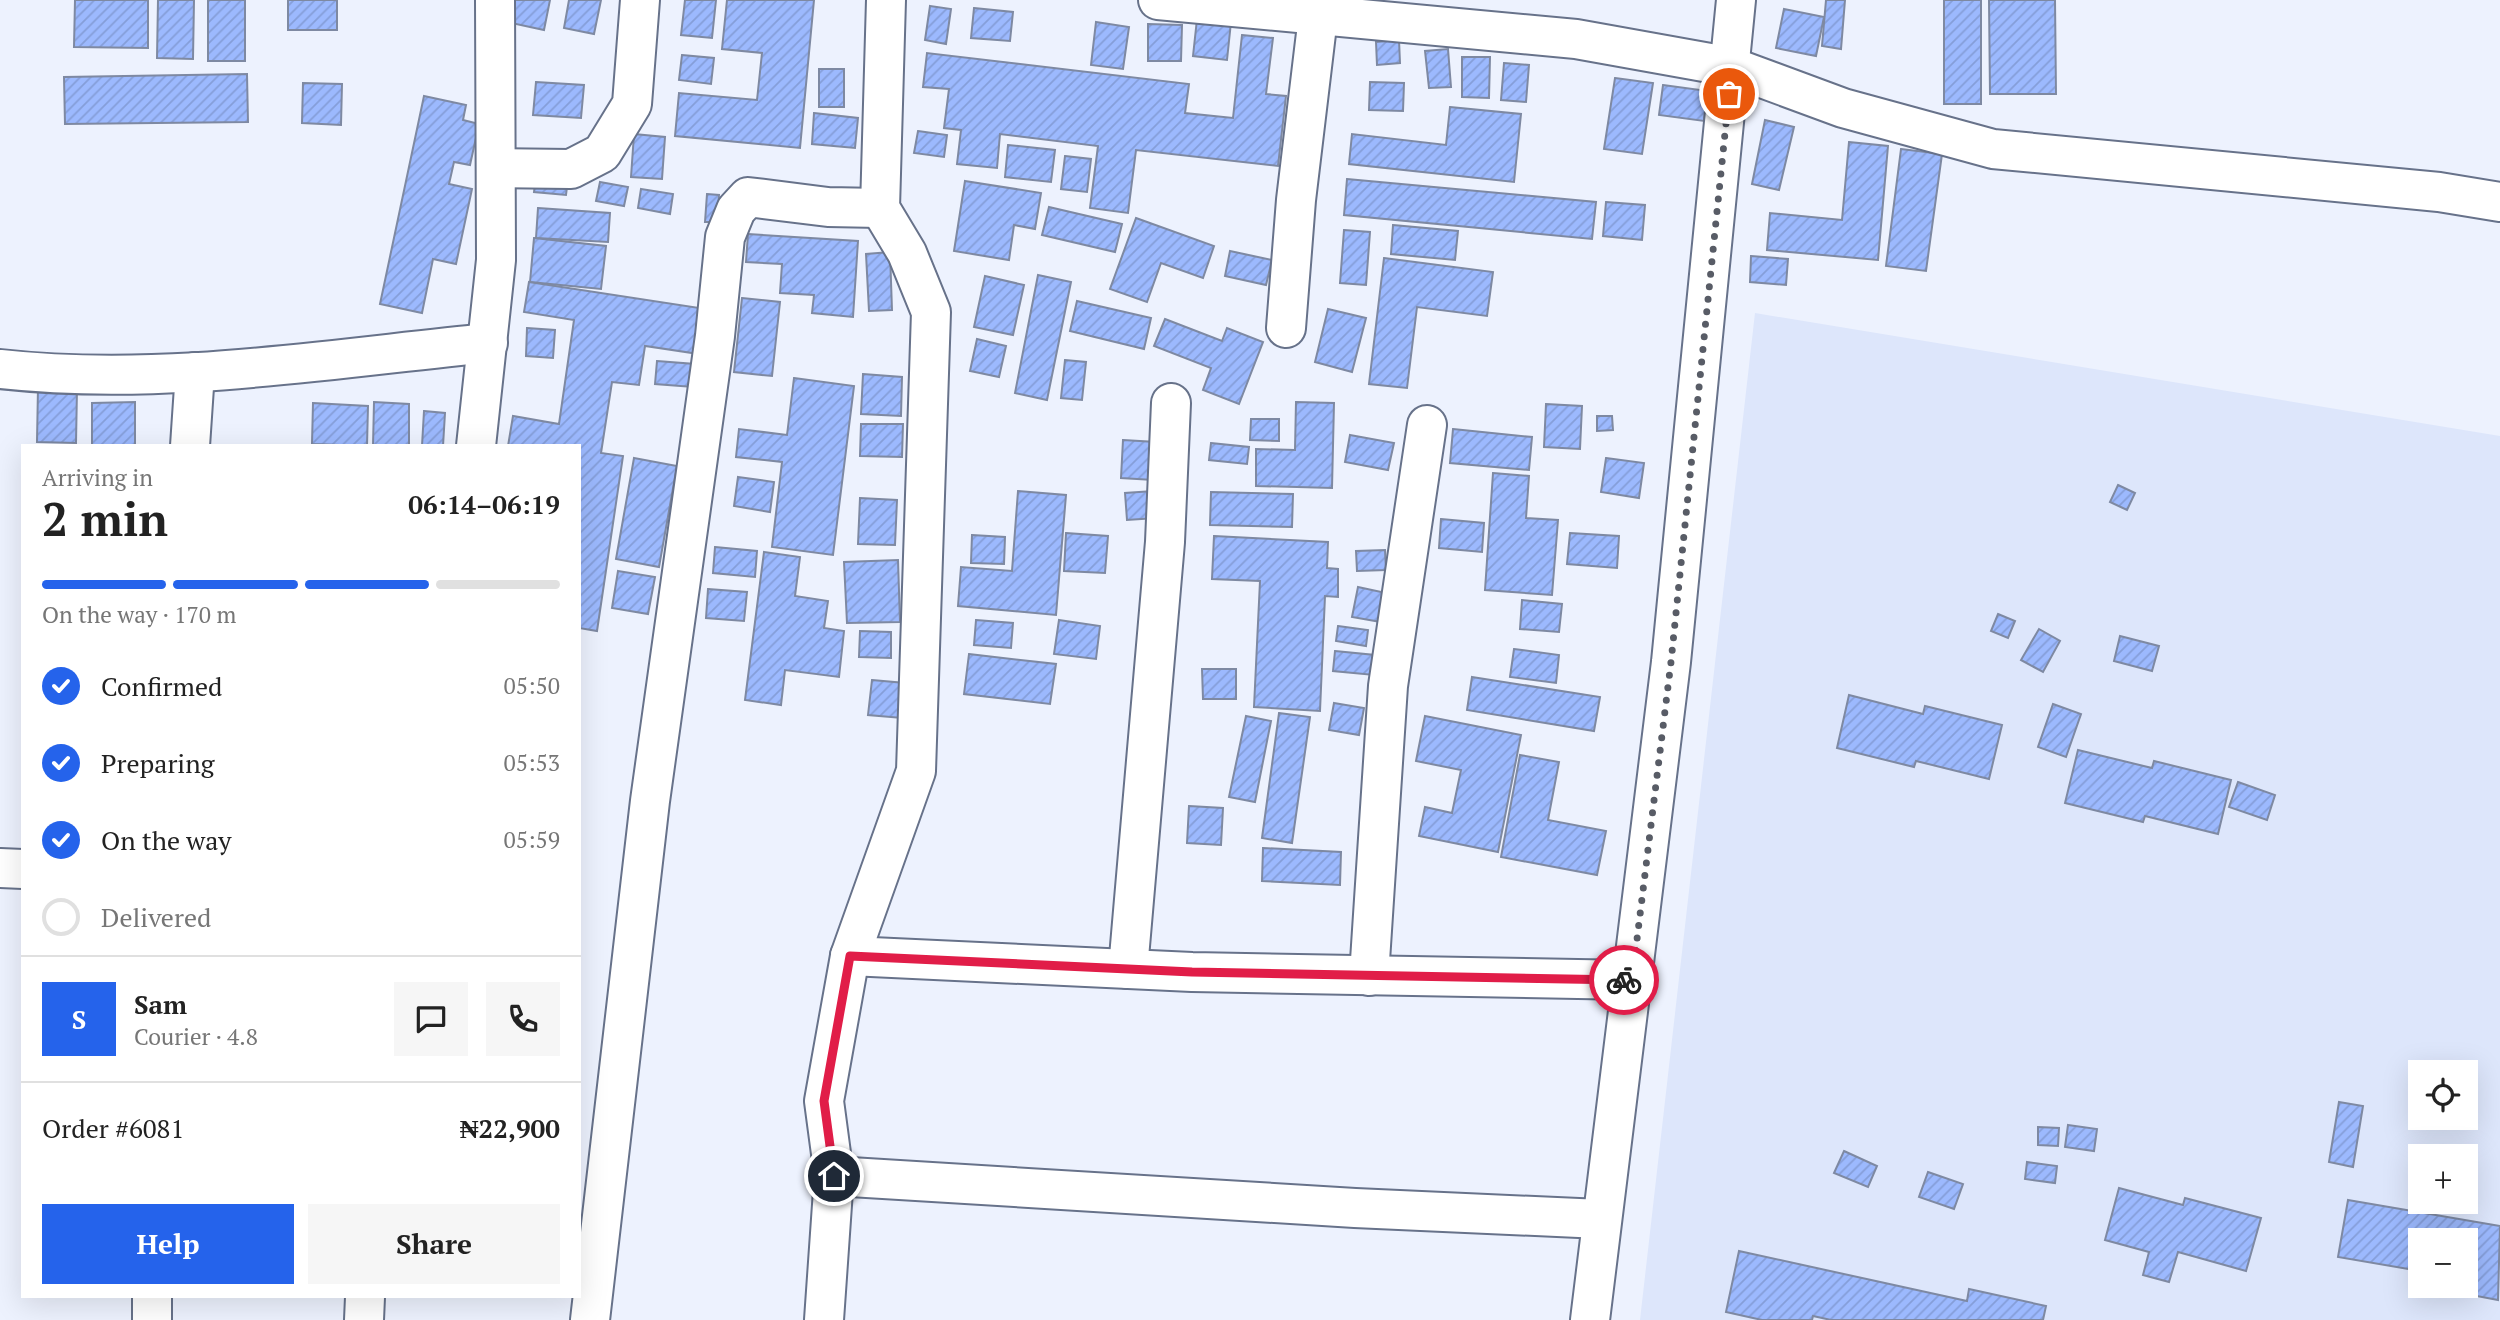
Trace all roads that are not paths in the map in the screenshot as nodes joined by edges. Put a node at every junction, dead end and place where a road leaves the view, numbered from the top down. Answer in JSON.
{"nodes":[{"id":1,"x":495,"y":0,"type":"edge"},
{"id":2,"x":640,"y":0,"type":"edge"},
{"id":3,"x":886,"y":0,"type":"edge"},
{"id":4,"x":1158,"y":0,"type":"edge"},
{"id":5,"x":1736,"y":0,"type":"edge"},
{"id":6,"x":1319,"y":7,"type":"edge"},
{"id":7,"x":1732,"y":67,"type":"junction"},
{"id":8,"x":496,"y":168,"type":"junction"},
{"id":9,"x":2500,"y":202,"type":"edge"},
{"id":10,"x":880,"y":208,"type":"junction"},
{"id":11,"x":1286,"y":328,"type":"dead end"},
{"id":12,"x":488,"y":343,"type":"junction"},
{"id":13,"x":0,"y":369,"type":"edge"},
{"id":14,"x":195,"y":373,"type":"junction"},
{"id":15,"x":1171,"y":403,"type":"dead end"},
{"id":16,"x":1427,"y":425,"type":"dead end"},
{"id":17,"x":190,"y":444,"type":"edge"},
{"id":18,"x":475,"y":444,"type":"edge"},
{"id":19,"x":0,"y":868,"type":"edge"},
{"id":20,"x":21,"y":869,"type":"edge"},
{"id":21,"x":850,"y":956,"type":"junction"},
{"id":22,"x":1128,"y":969,"type":"junction"},
{"id":23,"x":1369,"y":976,"type":"junction"},
{"id":24,"x":1632,"y":980,"type":"junction"},
{"id":25,"x":834,"y":1176,"type":"junction"},
{"id":26,"x":1601,"y":1219,"type":"junction"},
{"id":27,"x":152,"y":1298,"type":"edge"},
{"id":28,"x":365,"y":1298,"type":"edge"},
{"id":29,"x":152,"y":1320,"type":"edge"},
{"id":30,"x":364,"y":1320,"type":"edge"},
{"id":31,"x":590,"y":1320,"type":"edge"},
{"id":32,"x":824,"y":1320,"type":"edge"},
{"id":33,"x":1590,"y":1320,"type":"edge"}],
"edges":[{"from":1,"to":8,"type":"street"},
{"from":2,"to":8,"type":"street"},
{"from":3,"to":10,"type":"street"},
{"from":4,"to":6,"type":"street"},
{"from":5,"to":7,"type":"street"},
{"from":6,"to":7,"type":"street"},
{"from":6,"to":11,"type":"street"},
{"from":7,"to":9,"type":"street"},
{"from":7,"to":24,"type":"street"},
{"from":8,"to":12,"type":"street"},
{"from":10,"to":21,"type":"street"},
{"from":10,"to":31,"type":"street"},
{"from":12,"to":14,"type":"street"},
{"from":12,"to":18,"type":"street"},
{"from":13,"to":14,"type":"street"},
{"from":14,"to":17,"type":"street"},
{"from":15,"to":22,"type":"street"},
{"from":16,"to":23,"type":"street"},
{"from":19,"to":20,"type":"street"},
{"from":21,"to":22,"type":"street"},
{"from":21,"to":25,"type":"street"},
{"from":22,"to":23,"type":"street"},
{"from":23,"to":24,"type":"street"},
{"from":24,"to":26,"type":"street"},
{"from":25,"to":26,"type":"street"},
{"from":25,"to":32,"type":"street"},
{"from":26,"to":33,"type":"street"},
{"from":27,"to":29,"type":"street"},
{"from":28,"to":30,"type":"street"}]}
